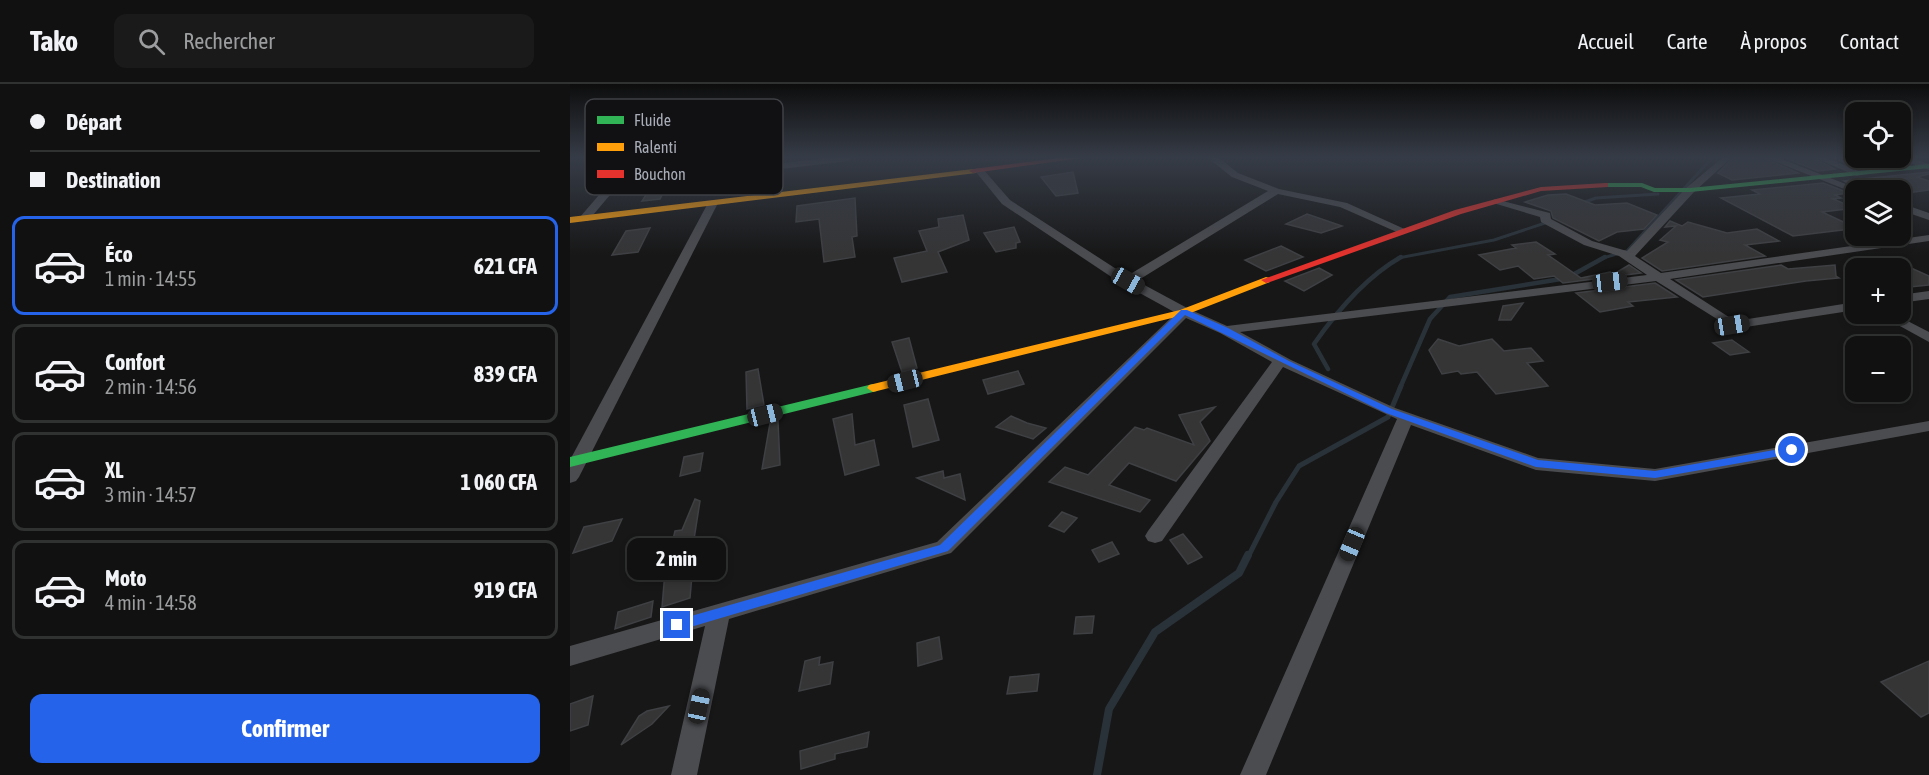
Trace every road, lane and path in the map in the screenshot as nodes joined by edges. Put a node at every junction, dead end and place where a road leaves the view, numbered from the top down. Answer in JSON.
{"nodes":[{"id":1,"x":816,"y":190,"type":"edge"},
{"id":2,"x":996,"y":190,"type":"edge"},
{"id":3,"x":1537,"y":190,"type":"edge"},
{"id":4,"x":1690,"y":190,"type":"edge"},
{"id":5,"x":1276,"y":191,"type":"joint"},
{"id":6,"x":783,"y":194,"type":"edge"},
{"id":7,"x":603,"y":195,"type":"edge"},
{"id":8,"x":777,"y":195,"type":"edge"},
{"id":9,"x":1495,"y":202,"type":"junction"},
{"id":10,"x":713,"y":203,"type":"junction"},
{"id":11,"x":1911,"y":210,"type":"edge"},
{"id":12,"x":1929,"y":217,"type":"edge"},
{"id":13,"x":577,"y":220,"type":"edge"},
{"id":14,"x":1403,"y":231,"type":"junction"},
{"id":15,"x":1929,"y":238,"type":"edge"},
{"id":16,"x":1628,"y":257,"type":"junction"},
{"id":17,"x":1657,"y":276,"type":"junction"},
{"id":18,"x":1128,"y":281,"type":"junction"},
{"id":19,"x":1929,"y":295,"type":"edge"},
{"id":20,"x":1911,"y":297,"type":"edge"},
{"id":21,"x":1845,"y":308,"type":"edge"},
{"id":22,"x":1184,"y":312,"type":"junction"},
{"id":23,"x":1903,"y":324,"type":"edge"},
{"id":24,"x":1225,"y":330,"type":"junction"},
{"id":25,"x":1929,"y":338,"type":"edge"},
{"id":26,"x":1281,"y":360,"type":"junction"},
{"id":27,"x":1406,"y":417,"type":"junction"},
{"id":28,"x":1929,"y":426,"type":"edge"},
{"id":29,"x":575,"y":461,"type":"edge"},
{"id":30,"x":570,"y":477,"type":"edge"},
{"id":31,"x":1155,"y":536,"type":"dead end"},
{"id":32,"x":719,"y":613,"type":"junction"},
{"id":33,"x":570,"y":656,"type":"edge"},
{"id":34,"x":684,"y":775,"type":"edge"},
{"id":35,"x":1253,"y":775,"type":"edge"}],
"edges":[{"from":1,"to":6,"type":"street"},
{"from":2,"to":18,"type":"street"},
{"from":3,"to":9,"type":"street"},
{"from":4,"to":16,"type":"street"},
{"from":5,"to":14,"type":"street"},
{"from":5,"to":18,"type":"street"},
{"from":7,"to":13,"type":"street"},
{"from":8,"to":10,"type":"street"},
{"from":9,"to":14,"type":"street"},
{"from":9,"to":16,"type":"street"},
{"from":10,"to":13,"type":"street"},
{"from":10,"to":29,"type":"street"},
{"from":11,"to":12,"type":"street"},
{"from":14,"to":22,"type":"street"},
{"from":15,"to":17,"type":"street"},
{"from":16,"to":17,"type":"street"},
{"from":17,"to":21,"type":"street"},
{"from":17,"to":24,"type":"street"},
{"from":18,"to":22,"type":"street"},
{"from":19,"to":20,"type":"street"},
{"from":22,"to":24,"type":"street"},
{"from":22,"to":29,"type":"street"},
{"from":22,"to":32,"type":"street"},
{"from":23,"to":25,"type":"street"},
{"from":24,"to":26,"type":"street"},
{"from":26,"to":27,"type":"street"},
{"from":26,"to":31,"type":"street"},
{"from":27,"to":28,"type":"street"},
{"from":27,"to":35,"type":"street"},
{"from":29,"to":30,"type":"street"},
{"from":32,"to":33,"type":"street"},
{"from":32,"to":34,"type":"street"}]}
